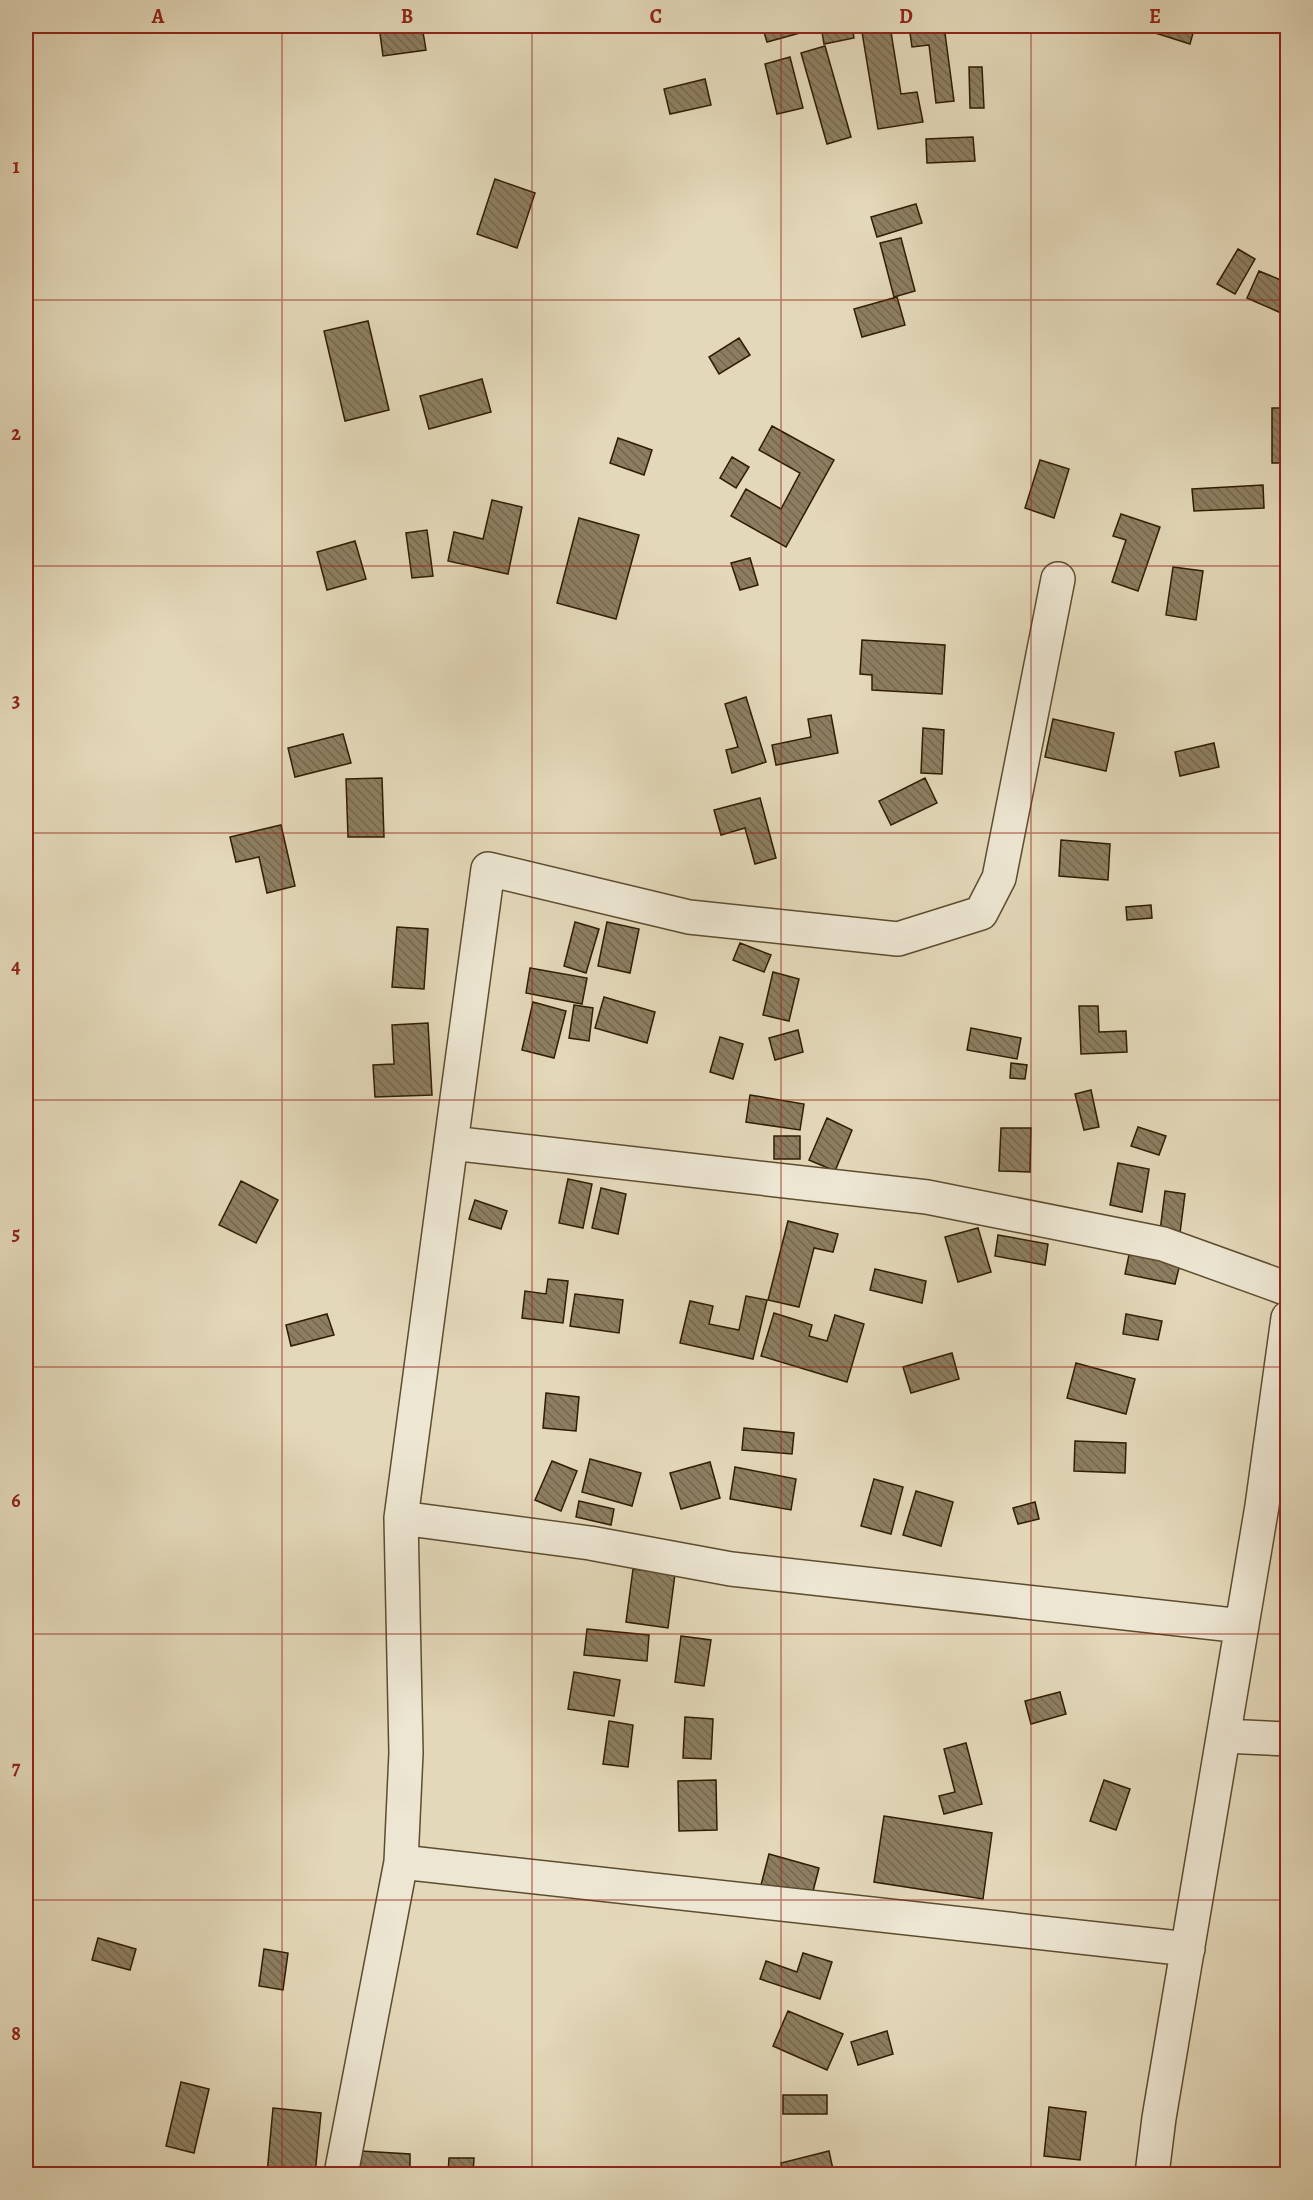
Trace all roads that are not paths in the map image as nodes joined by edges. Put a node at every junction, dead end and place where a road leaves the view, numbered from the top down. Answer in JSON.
{"nodes":[{"id":1,"x":1058,"y":579,"type":"dead end"},
{"id":2,"x":451,"y":1143,"type":"junction"},
{"id":3,"x":1287,"y":1289,"type":"edge"},
{"id":4,"x":1287,"y":1318,"type":"edge"},
{"id":5,"x":401,"y":1518,"type":"junction"},
{"id":6,"x":1242,"y":1626,"type":"junction"},
{"id":7,"x":1224,"y":1736,"type":"junction"},
{"id":8,"x":1287,"y":1739,"type":"edge"},
{"id":9,"x":401,"y":1862,"type":"junction"},
{"id":10,"x":1188,"y":1949,"type":"junction"},
{"id":11,"x":340,"y":2175,"type":"edge"},
{"id":12,"x":1152,"y":2175,"type":"edge"}],
"edges":[{"from":1,"to":2,"type":"street"},
{"from":2,"to":3,"type":"street"},
{"from":2,"to":5,"type":"street"},
{"from":4,"to":6,"type":"street"},
{"from":5,"to":6,"type":"street"},
{"from":5,"to":9,"type":"street"},
{"from":6,"to":7,"type":"street"},
{"from":7,"to":8,"type":"street"},
{"from":7,"to":10,"type":"street"},
{"from":9,"to":10,"type":"street"},
{"from":9,"to":11,"type":"street"},
{"from":10,"to":12,"type":"street"}]}
